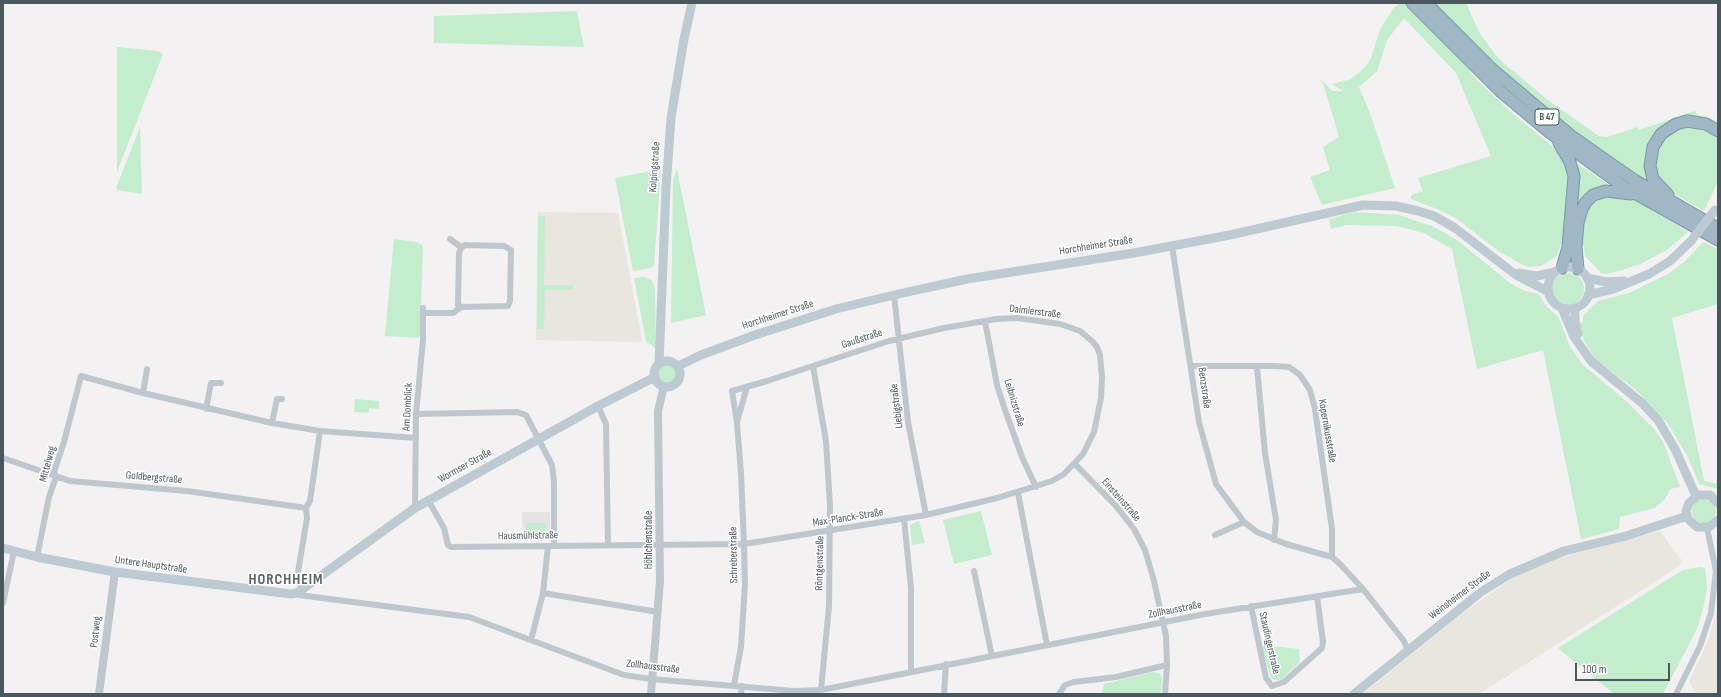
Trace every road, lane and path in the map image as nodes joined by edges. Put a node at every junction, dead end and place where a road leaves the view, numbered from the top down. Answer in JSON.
{"nodes":[{"id":1,"x":692,"y":3,"type":"edge"},
{"id":2,"x":1412,"y":3,"type":"edge"},
{"id":3,"x":1426,"y":3,"type":"edge"},
{"id":4,"x":1718,"y":131,"type":"edge"},
{"id":5,"x":1549,"y":132,"type":"junction"},
{"id":6,"x":1647,"y":200,"type":"junction"},
{"id":7,"x":1717,"y":208,"type":"edge"},
{"id":8,"x":1684,"y":210,"type":"junction"},
{"id":9,"x":1718,"y":228,"type":"edge"},
{"id":10,"x":450,"y":239,"type":"dead end"},
{"id":11,"x":1718,"y":240,"type":"edge"},
{"id":12,"x":1172,"y":246,"type":"junction"},
{"id":13,"x":461,"y":247,"type":"junction"},
{"id":14,"x":1509,"y":269,"type":"junction"},
{"id":15,"x":1578,"y":269,"type":"junction"},
{"id":16,"x":1558,"y":270,"type":"junction"},
{"id":17,"x":1587,"y":278,"type":"junction"},
{"id":18,"x":1634,"y":280,"type":"junction"},
{"id":19,"x":1549,"y":292,"type":"junction"},
{"id":20,"x":894,"y":295,"type":"junction"},
{"id":21,"x":1588,"y":295,"type":"junction"},
{"id":22,"x":461,"y":307,"type":"junction"},
{"id":23,"x":1562,"y":308,"type":"junction"},
{"id":24,"x":1575,"y":308,"type":"junction"},
{"id":25,"x":985,"y":321,"type":"junction"},
{"id":26,"x":660,"y":334,"type":"junction"},
{"id":27,"x":900,"y":338,"type":"junction"},
{"id":28,"x":1583,"y":349,"type":"junction"},
{"id":29,"x":659,"y":364,"type":"junction"},
{"id":30,"x":674,"y":364,"type":"junction"},
{"id":31,"x":813,"y":366,"type":"junction"},
{"id":32,"x":1191,"y":366,"type":"junction"},
{"id":33,"x":1257,"y":367,"type":"junction"},
{"id":34,"x":147,"y":369,"type":"dead end"},
{"id":35,"x":654,"y":377,"type":"junction"},
{"id":36,"x":221,"y":383,"type":"dead end"},
{"id":37,"x":664,"y":386,"type":"junction"},
{"id":38,"x":747,"y":387,"type":"junction"},
{"id":39,"x":143,"y":394,"type":"junction"},
{"id":40,"x":282,"y":399,"type":"dead end"},
{"id":41,"x":598,"y":406,"type":"junction"},
{"id":42,"x":206,"y":408,"type":"junction"},
{"id":43,"x":416,"y":414,"type":"junction"},
{"id":44,"x":272,"y":423,"type":"junction"},
{"id":45,"x":737,"y":423,"type":"junction"},
{"id":46,"x":320,"y":431,"type":"junction"},
{"id":47,"x":416,"y":438,"type":"junction"},
{"id":48,"x":539,"y":439,"type":"junction"},
{"id":49,"x":3,"y":458,"type":"edge"},
{"id":50,"x":1075,"y":464,"type":"junction"},
{"id":51,"x":56,"y":477,"type":"junction"},
{"id":52,"x":1036,"y":487,"type":"junction"},
{"id":53,"x":1018,"y":493,"type":"junction"},
{"id":54,"x":1696,"y":496,"type":"junction"},
{"id":55,"x":428,"y":500,"type":"junction"},
{"id":56,"x":1718,"y":503,"type":"edge"},
{"id":57,"x":306,"y":508,"type":"junction"},
{"id":58,"x":415,"y":508,"type":"junction"},
{"id":59,"x":926,"y":515,"type":"junction"},
{"id":60,"x":1687,"y":516,"type":"junction"},
{"id":61,"x":904,"y":519,"type":"junction"},
{"id":62,"x":1718,"y":520,"type":"edge"},
{"id":63,"x":1244,"y":522,"type":"junction"},
{"id":64,"x":1707,"y":528,"type":"junction"},
{"id":65,"x":830,"y":531,"type":"junction"},
{"id":66,"x":1215,"y":535,"type":"dead end"},
{"id":67,"x":1274,"y":540,"type":"junction"},
{"id":68,"x":660,"y":544,"type":"junction"},
{"id":69,"x":744,"y":544,"type":"junction"},
{"id":70,"x":608,"y":545,"type":"junction"},
{"id":71,"x":551,"y":546,"type":"junction"},
{"id":72,"x":3,"y":548,"type":"edge"},
{"id":73,"x":14,"y":551,"type":"junction"},
{"id":74,"x":37,"y":557,"type":"junction"},
{"id":75,"x":1332,"y":557,"type":"junction"},
{"id":76,"x":974,"y":571,"type":"dead end"},
{"id":77,"x":115,"y":572,"type":"junction"},
{"id":78,"x":1717,"y":583,"type":"edge"},
{"id":79,"x":1363,"y":589,"type":"junction"},
{"id":80,"x":300,"y":591,"type":"junction"},
{"id":81,"x":543,"y":593,"type":"junction"},
{"id":82,"x":1318,"y":596,"type":"junction"},
{"id":83,"x":3,"y":603,"type":"edge"},
{"id":84,"x":1250,"y":606,"type":"junction"},
{"id":85,"x":658,"y":612,"type":"junction"},
{"id":86,"x":1163,"y":622,"type":"junction"},
{"id":87,"x":531,"y":640,"type":"junction"},
{"id":88,"x":1047,"y":645,"type":"junction"},
{"id":89,"x":1408,"y":651,"type":"junction"},
{"id":90,"x":992,"y":656,"type":"junction"},
{"id":91,"x":946,"y":664,"type":"junction"},
{"id":92,"x":1167,"y":665,"type":"junction"},
{"id":93,"x":912,"y":671,"type":"junction"},
{"id":94,"x":652,"y":679,"type":"junction"},
{"id":95,"x":734,"y":685,"type":"junction"},
{"id":96,"x":742,"y":686,"type":"junction"},
{"id":97,"x":822,"y":690,"type":"junction"},
{"id":98,"x":1676,"y":692,"type":"edge"},
{"id":99,"x":99,"y":694,"type":"edge"},
{"id":100,"x":650,"y":694,"type":"edge"},
{"id":101,"x":742,"y":694,"type":"edge"},
{"id":102,"x":944,"y":694,"type":"edge"},
{"id":103,"x":1059,"y":694,"type":"edge"},
{"id":104,"x":1165,"y":694,"type":"edge"},
{"id":105,"x":1354,"y":694,"type":"edge"},
{"id":106,"x":1684,"y":694,"type":"edge"}],
"edges":[{"from":1,"to":26,"type":"main road","name":"Kolpingstraße"},
{"from":2,"to":5,"type":"highway","number":"B 47"},
{"from":3,"to":8,"type":"highway","number":"B 47"},
{"from":4,"to":8,"type":"highway"},
{"from":5,"to":6,"type":"highway","number":"B 47"},
{"from":5,"to":16,"type":"highway"},
{"from":6,"to":11,"type":"highway","number":"B 47"},
{"from":6,"to":15,"type":"highway"},
{"from":7,"to":18,"type":"main road","bridge":true},
{"from":8,"to":9,"type":"highway","number":"B 47"},
{"from":10,"to":13,"type":"street"},
{"from":12,"to":14,"type":"main road","name":"Horchheimer Straße"},
{"from":12,"to":20,"type":"main road","name":"Horchheimer Straße"},
{"from":12,"to":32,"type":"street","name":"Benzstraße"},
{"from":13,"to":22,"type":"street"},
{"from":13,"to":22,"type":"street"},
{"from":14,"to":16,"type":"main road","name":"Horchheimer Straße"},
{"from":14,"to":19,"type":"main road","name":"Horchheimer Straße"},
{"from":15,"to":16,"type":"main road"},
{"from":15,"to":17,"type":"main road"},
{"from":16,"to":19,"type":"main road"},
{"from":17,"to":18,"type":"main road"},
{"from":17,"to":21,"type":"main road"},
{"from":18,"to":21,"type":"main road"},
{"from":19,"to":23,"type":"main road"},
{"from":20,"to":27,"type":"street","name":"Liebigstraße"},
{"from":20,"to":30,"type":"main road","name":"Horchheimer Straße"},
{"from":21,"to":24,"type":"main road"},
{"from":22,"to":43,"type":"street","name":"Am Domblick"},
{"from":23,"to":24,"type":"main road"},
{"from":23,"to":28,"type":"main road"},
{"from":24,"to":28,"type":"main road"},
{"from":25,"to":27,"type":"street","name":"Gaußstraße"},
{"from":25,"to":50,"type":"street","name":"Daimlerstraße"},
{"from":25,"to":52,"type":"street","name":"Leibnizstraße"},
{"from":26,"to":29,"type":"main road","name":"Kolpingstraße"},
{"from":26,"to":30,"type":"main road","name":"Kolpingstraße"},
{"from":27,"to":31,"type":"street","name":"Gaußstraße"},
{"from":27,"to":59,"type":"street","name":"Liebigstraße"},
{"from":28,"to":54,"type":"main road"},
{"from":29,"to":30,"type":"main road"},
{"from":29,"to":35,"type":"main road"},
{"from":30,"to":37,"type":"main road"},
{"from":31,"to":38,"type":"street","name":"Gaußstraße"},
{"from":31,"to":65,"type":"street","name":"Röntgenstraße"},
{"from":32,"to":33,"type":"street","name":"Kopernikusstraße"},
{"from":32,"to":63,"type":"street","name":"Benzstraße"},
{"from":33,"to":67,"type":"street"},
{"from":33,"to":75,"type":"street","name":"Kopernikusstraße"},
{"from":34,"to":39,"type":"street"},
{"from":35,"to":37,"type":"main road"},
{"from":35,"to":41,"type":"main road","name":"Wormser Straße"},
{"from":36,"to":42,"type":"street"},
{"from":37,"to":68,"type":"street","name":"Höhlchenstraße"},
{"from":38,"to":45,"type":"street","name":"Schreberstraße"},
{"from":38,"to":45,"type":"street","name":"Schreberstraße"},
{"from":39,"to":42,"type":"street"},
{"from":39,"to":51,"type":"street","name":"Mittelweg"},
{"from":40,"to":44,"type":"street"},
{"from":41,"to":48,"type":"main road","name":"Wormser Straße"},
{"from":41,"to":70,"type":"street"},
{"from":42,"to":44,"type":"street"},
{"from":43,"to":47,"type":"street","name":"Am Domblick"},
{"from":43,"to":48,"type":"street"},
{"from":44,"to":46,"type":"street"},
{"from":45,"to":69,"type":"street","name":"Schreberstraße"},
{"from":46,"to":47,"type":"street"},
{"from":46,"to":57,"type":"street"},
{"from":47,"to":58,"type":"street","name":"Am Domblick"},
{"from":48,"to":55,"type":"main road","name":"Wormser Straße"},
{"from":48,"to":71,"type":"street"},
{"from":49,"to":51,"type":"street","name":"Goldbergstraße"},
{"from":50,"to":52,"type":"street","name":"Daimlerstraße"},
{"from":50,"to":86,"type":"street","name":"Einsteinstraße"},
{"from":51,"to":57,"type":"street","name":"Goldbergstraße"},
{"from":51,"to":74,"type":"street","name":"Mittelweg"},
{"from":52,"to":53,"type":"street","name":"Max-Planck-Straße"},
{"from":53,"to":59,"type":"street","name":"Max-Planck-Straße"},
{"from":53,"to":88,"type":"street"},
{"from":54,"to":56,"type":"main road"},
{"from":54,"to":60,"type":"main road"},
{"from":55,"to":58,"type":"main road","name":"Wormser Straße"},
{"from":55,"to":71,"type":"street","name":"Hausmühlstraße"},
{"from":57,"to":80,"type":"street"},
{"from":58,"to":80,"type":"main road","name":"Wormser Straße"},
{"from":59,"to":61,"type":"street","name":"Max-Planck-Straße"},
{"from":60,"to":64,"type":"main road"},
{"from":60,"to":89,"type":"main road","name":"Weinsheimer Straße"},
{"from":61,"to":65,"type":"street","name":"Max-Planck-Straße"},
{"from":61,"to":93,"type":"street"},
{"from":62,"to":64,"type":"main road"},
{"from":63,"to":66,"type":"street"},
{"from":63,"to":67,"type":"street","name":"Benzstraße"},
{"from":64,"to":78,"type":"street"},
{"from":65,"to":69,"type":"street","name":"Max-Planck-Straße"},
{"from":65,"to":97,"type":"street","name":"Röntgenstraße"},
{"from":67,"to":75,"type":"street","name":"Benzstraße"},
{"from":68,"to":69,"type":"street","name":"Max-Planck-Straße"},
{"from":68,"to":70,"type":"street","name":"Hausmühlstraße"},
{"from":68,"to":85,"type":"street","name":"Höhlchenstraße"},
{"from":69,"to":95,"type":"street","name":"Schreberstraße"},
{"from":70,"to":71,"type":"street","name":"Hausmühlstraße"},
{"from":71,"to":81,"type":"street"},
{"from":72,"to":73,"type":"main road","name":"Untere Hauptstraße"},
{"from":73,"to":74,"type":"main road","name":"Untere Hauptstraße"},
{"from":73,"to":83,"type":"street"},
{"from":74,"to":77,"type":"main road","name":"Untere Hauptstraße"},
{"from":75,"to":79,"type":"street","name":"Benzstraße"},
{"from":76,"to":90,"type":"street"},
{"from":77,"to":80,"type":"main road","name":"Untere Hauptstraße"},
{"from":77,"to":99,"type":"street","name":"Postweg"},
{"from":78,"to":98,"type":"street"},
{"from":79,"to":82,"type":"street","name":"Zollhausstraße"},
{"from":79,"to":89,"type":"street","name":"Benzstraße"},
{"from":80,"to":87,"type":"street","name":"Zollhausstraße"},
{"from":81,"to":85,"type":"street"},
{"from":81,"to":87,"type":"street"},
{"from":82,"to":84,"type":"street","name":"Zollhausstraße"},
{"from":82,"to":84,"type":"street","name":"Staudingerstraße"},
{"from":84,"to":86,"type":"street","name":"Zollhausstraße"},
{"from":85,"to":94,"type":"street","name":"Höhlchenstraße"},
{"from":86,"to":88,"type":"street","name":"Zollhausstraße"},
{"from":86,"to":92,"type":"street","name":"Einsteinstraße"},
{"from":87,"to":94,"type":"street","name":"Zollhausstraße"},
{"from":88,"to":90,"type":"street","name":"Zollhausstraße"},
{"from":89,"to":105,"type":"main road","name":"Weinsheimer Straße"},
{"from":90,"to":91,"type":"street","name":"Zollhausstraße"},
{"from":91,"to":93,"type":"street","name":"Zollhausstraße"},
{"from":91,"to":102,"type":"street"},
{"from":92,"to":103,"type":"street"},
{"from":92,"to":104,"type":"street","name":"Einsteinstraße"},
{"from":93,"to":97,"type":"street","name":"Zollhausstraße"},
{"from":94,"to":95,"type":"street","name":"Zollhausstraße"},
{"from":94,"to":100,"type":"street","name":"Höhlchenstraße"},
{"from":95,"to":96,"type":"street","name":"Zollhausstraße"},
{"from":96,"to":97,"type":"street","name":"Zollhausstraße"},
{"from":96,"to":101,"type":"street"},
{"from":98,"to":106,"type":"street"}]}
